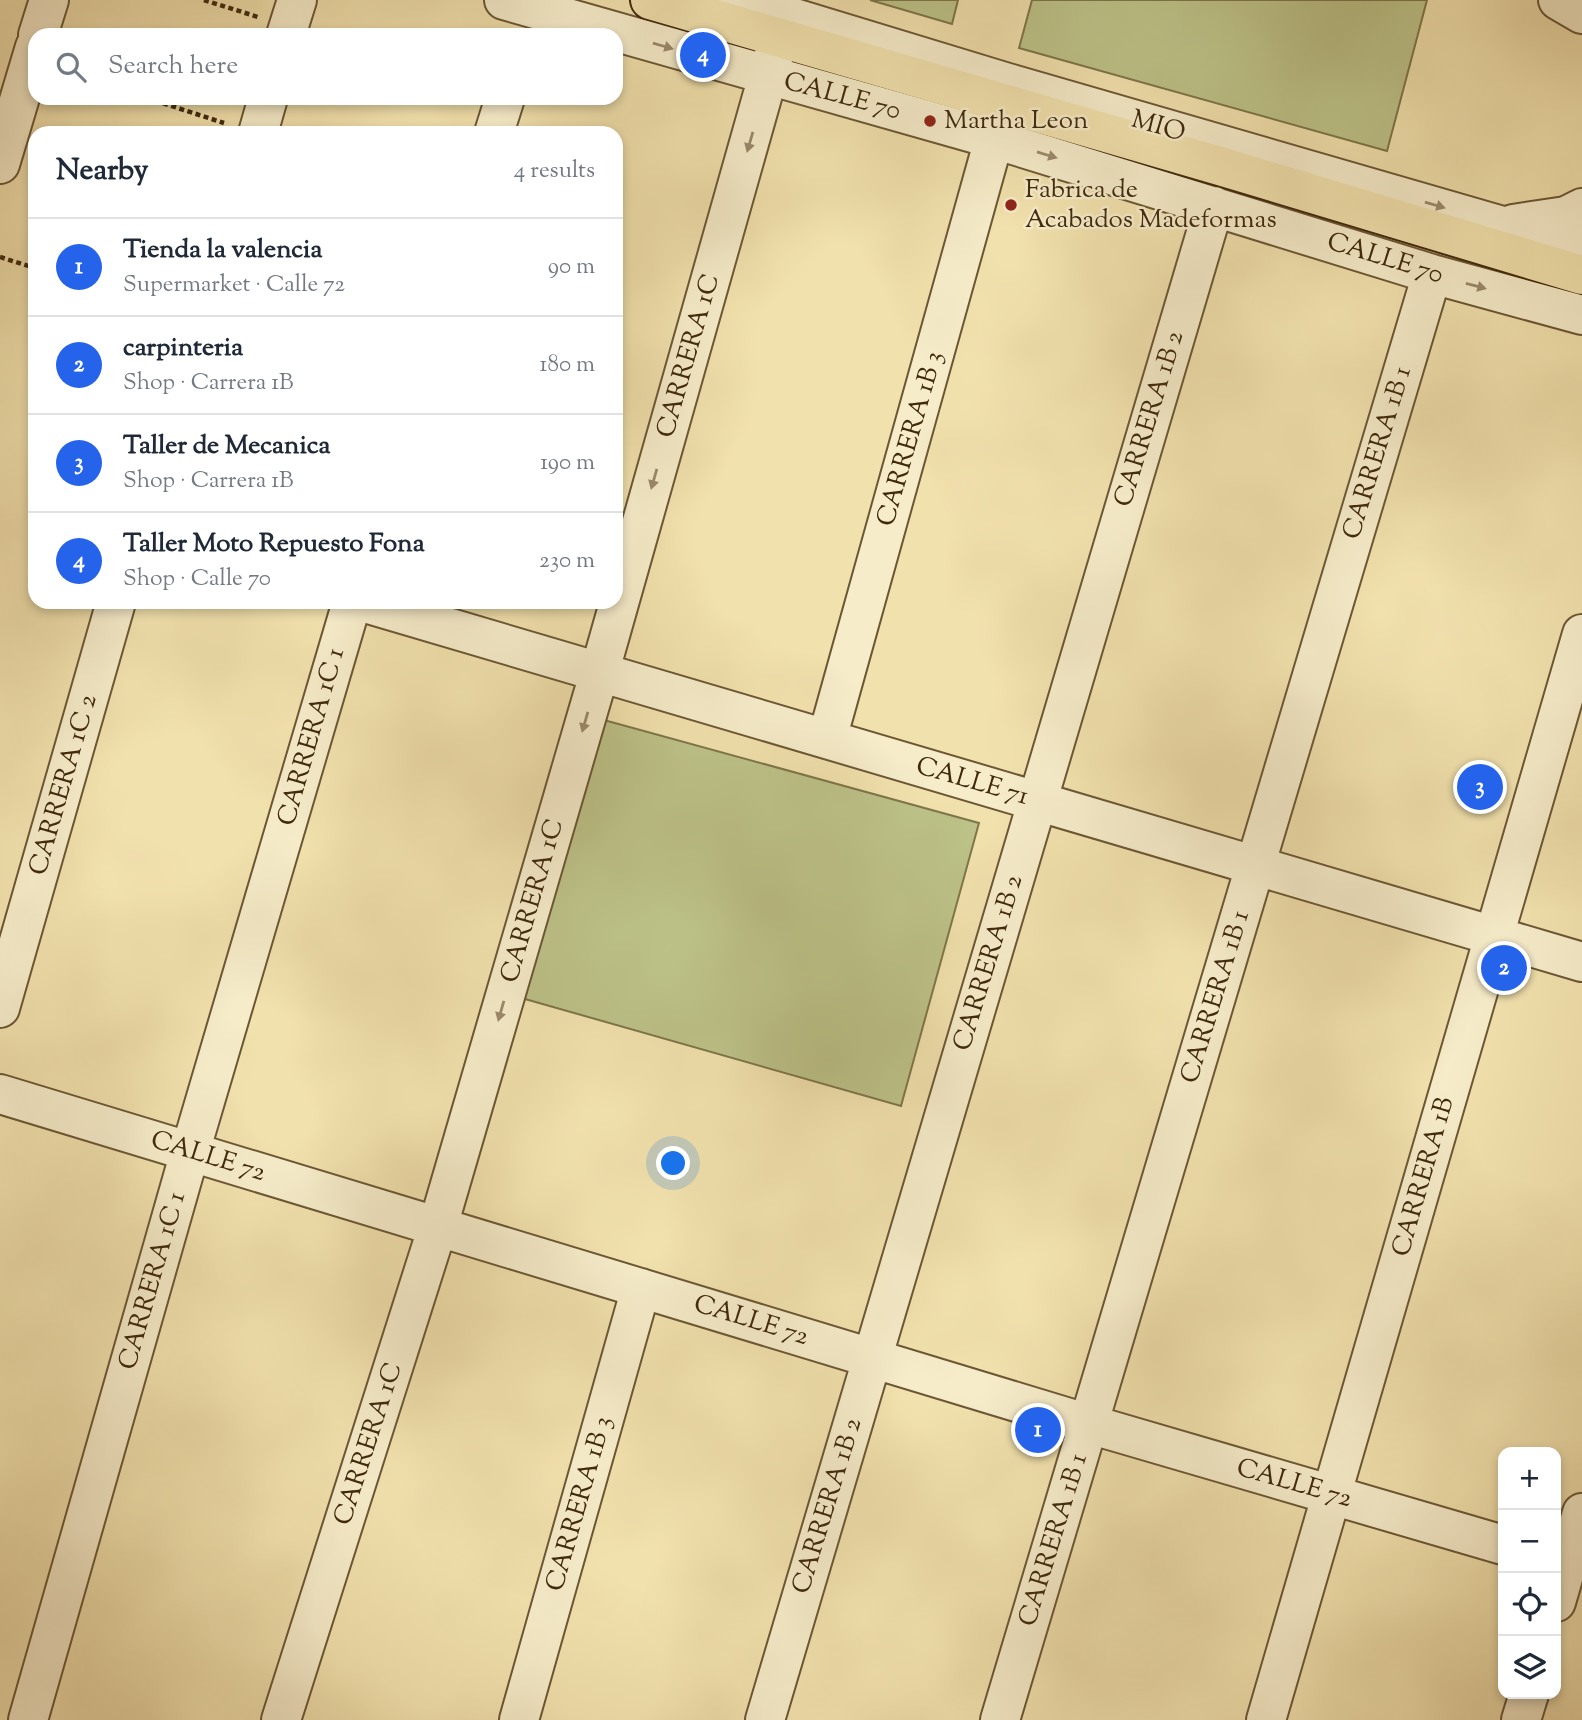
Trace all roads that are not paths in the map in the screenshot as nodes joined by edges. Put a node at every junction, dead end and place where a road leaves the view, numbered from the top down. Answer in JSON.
{"nodes":[{"id":1,"x":49,"y":0,"type":"edge"},
{"id":2,"x":650,"y":0,"type":"edge"},
{"id":3,"x":735,"y":0,"type":"edge"},
{"id":4,"x":1558,"y":0,"type":"edge"},
{"id":5,"x":520,"y":14,"type":"edge"},
{"id":6,"x":1582,"y":14,"type":"edge"},
{"id":7,"x":40,"y":28,"type":"edge"},
{"id":8,"x":575,"y":28,"type":"edge"},
{"id":9,"x":779,"y":37,"type":"junction"},
{"id":10,"x":623,"y":40,"type":"edge"},
{"id":11,"x":28,"y":70,"type":"edge"},
{"id":12,"x":768,"y":77,"type":"junction"},
{"id":13,"x":263,"y":105,"type":"edge"},
{"id":14,"x":503,"y":105,"type":"edge"},
{"id":15,"x":247,"y":126,"type":"edge"},
{"id":16,"x":496,"y":126,"type":"edge"},
{"id":17,"x":993,"y":139,"type":"junction"},
{"id":18,"x":0,"y":164,"type":"edge"},
{"id":19,"x":1214,"y":206,"type":"junction"},
{"id":20,"x":1582,"y":208,"type":"edge"},
{"id":21,"x":1504,"y":226,"type":"junction"},
{"id":22,"x":1582,"y":249,"type":"edge"},
{"id":23,"x":1432,"y":274,"type":"junction"},
{"id":24,"x":1582,"y":275,"type":"edge"},
{"id":25,"x":1582,"y":315,"type":"edge"},
{"id":26,"x":623,"y":589,"type":"edge"},
{"id":27,"x":114,"y":609,"type":"edge"},
{"id":28,"x":350,"y":609,"type":"edge"},
{"id":29,"x":385,"y":609,"type":"edge"},
{"id":30,"x":617,"y":609,"type":"edge"},
{"id":31,"x":1582,"y":634,"type":"edge"},
{"id":32,"x":599,"y":674,"type":"junction"},
{"id":33,"x":827,"y":739,"type":"junction"},
{"id":34,"x":1037,"y":801,"type":"junction"},
{"id":35,"x":1255,"y":866,"type":"junction"},
{"id":36,"x":1494,"y":936,"type":"junction"},
{"id":37,"x":1582,"y":962,"type":"edge"},
{"id":38,"x":0,"y":1008,"type":"edge"},
{"id":39,"x":0,"y":1094,"type":"edge"},
{"id":40,"x":190,"y":1152,"type":"junction"},
{"id":41,"x":438,"y":1226,"type":"junction"},
{"id":42,"x":642,"y":1288,"type":"junction"},
{"id":43,"x":872,"y":1358,"type":"junction"},
{"id":44,"x":1088,"y":1424,"type":"junction"},
{"id":45,"x":1332,"y":1495,"type":"junction"},
{"id":46,"x":1582,"y":1513,"type":"edge"},
{"id":47,"x":1498,"y":1544,"type":"edge"},
{"id":48,"x":1568,"y":1564,"type":"edge"},
{"id":49,"x":1561,"y":1586,"type":"edge"},
{"id":50,"x":1527,"y":1699,"type":"edge"},
{"id":51,"x":28,"y":1720,"type":"edge"},
{"id":52,"x":281,"y":1720,"type":"edge"},
{"id":53,"x":519,"y":1720,"type":"edge"},
{"id":54,"x":765,"y":1720,"type":"edge"},
{"id":55,"x":1000,"y":1720,"type":"edge"},
{"id":56,"x":1266,"y":1720,"type":"edge"},
{"id":57,"x":1521,"y":1720,"type":"edge"}],
"edges":[{"from":1,"to":7,"type":"street"},
{"from":2,"to":9,"type":"highway"},
{"from":3,"to":21,"type":"street","name":"MIO","one_way":true},
{"from":4,"to":6,"type":"street"},
{"from":5,"to":8,"type":"street","name":"CALLE 70","one_way":true},
{"from":9,"to":12,"type":"street","name":"CARRERA 1C"},
{"from":9,"to":24,"type":"highway"},
{"from":10,"to":12,"type":"street","name":"CALLE 70","one_way":true},
{"from":11,"to":18,"type":"street"},
{"from":12,"to":17,"type":"street","name":"CALLE 70"},
{"from":12,"to":26,"type":"street","name":"CARRERA 1C","one_way":true},
{"from":13,"to":15,"type":"street"},
{"from":14,"to":16,"type":"street"},
{"from":17,"to":19,"type":"street","name":"CALLE 70","one_way":true},
{"from":17,"to":33,"type":"street","name":"CARRERA 1B 3"},
{"from":19,"to":23,"type":"street","name":"CALLE 70"},
{"from":19,"to":34,"type":"street","name":"CARRERA 1B 2"},
{"from":20,"to":21,"type":"street"},
{"from":21,"to":22,"type":"street","name":"MIO"},
{"from":23,"to":25,"type":"street","name":"CALLE 70","one_way":true},
{"from":23,"to":35,"type":"street","name":"CARRERA 1B 1"},
{"from":27,"to":38,"type":"street","name":"CARRERA 1C 2"},
{"from":28,"to":40,"type":"street","name":"CARRERA 1C 1"},
{"from":29,"to":32,"type":"street","name":"CALLE 71"},
{"from":30,"to":32,"type":"street","name":"CARRERA 1C","one_way":true},
{"from":31,"to":36,"type":"street","name":"CARRERA 1B"},
{"from":32,"to":33,"type":"street","name":"CALLE 71"},
{"from":32,"to":41,"type":"street","name":"CARRERA 1C","one_way":true},
{"from":33,"to":34,"type":"street","name":"CALLE 71"},
{"from":34,"to":35,"type":"street","name":"CALLE 71"},
{"from":34,"to":43,"type":"street","name":"CARRERA 1B 2"},
{"from":35,"to":36,"type":"street","name":"CALLE 71"},
{"from":35,"to":44,"type":"street","name":"CARRERA 1B 1"},
{"from":36,"to":37,"type":"street","name":"CALLE 71"},
{"from":36,"to":45,"type":"street","name":"CARRERA 1B"},
{"from":39,"to":40,"type":"street","name":"CALLE 72"},
{"from":40,"to":41,"type":"street","name":"CALLE 72"},
{"from":40,"to":51,"type":"street","name":"CARRERA 1C 1"},
{"from":41,"to":42,"type":"street","name":"CALLE 72"},
{"from":41,"to":52,"type":"street","name":"CARRERA 1C"},
{"from":42,"to":43,"type":"street","name":"CALLE 72"},
{"from":42,"to":53,"type":"street","name":"CARRERA 1B 3"},
{"from":43,"to":44,"type":"street","name":"CALLE 72"},
{"from":43,"to":54,"type":"street","name":"CARRERA 1B 2"},
{"from":44,"to":45,"type":"street","name":"CALLE 72"},
{"from":44,"to":55,"type":"street","name":"CARRERA 1B 1"},
{"from":45,"to":47,"type":"street","name":"CALLE 72"},
{"from":45,"to":56,"type":"street","name":"CARRERA 1B"},
{"from":46,"to":48,"type":"street"},
{"from":48,"to":49,"type":"street"},
{"from":50,"to":57,"type":"street"}]}
